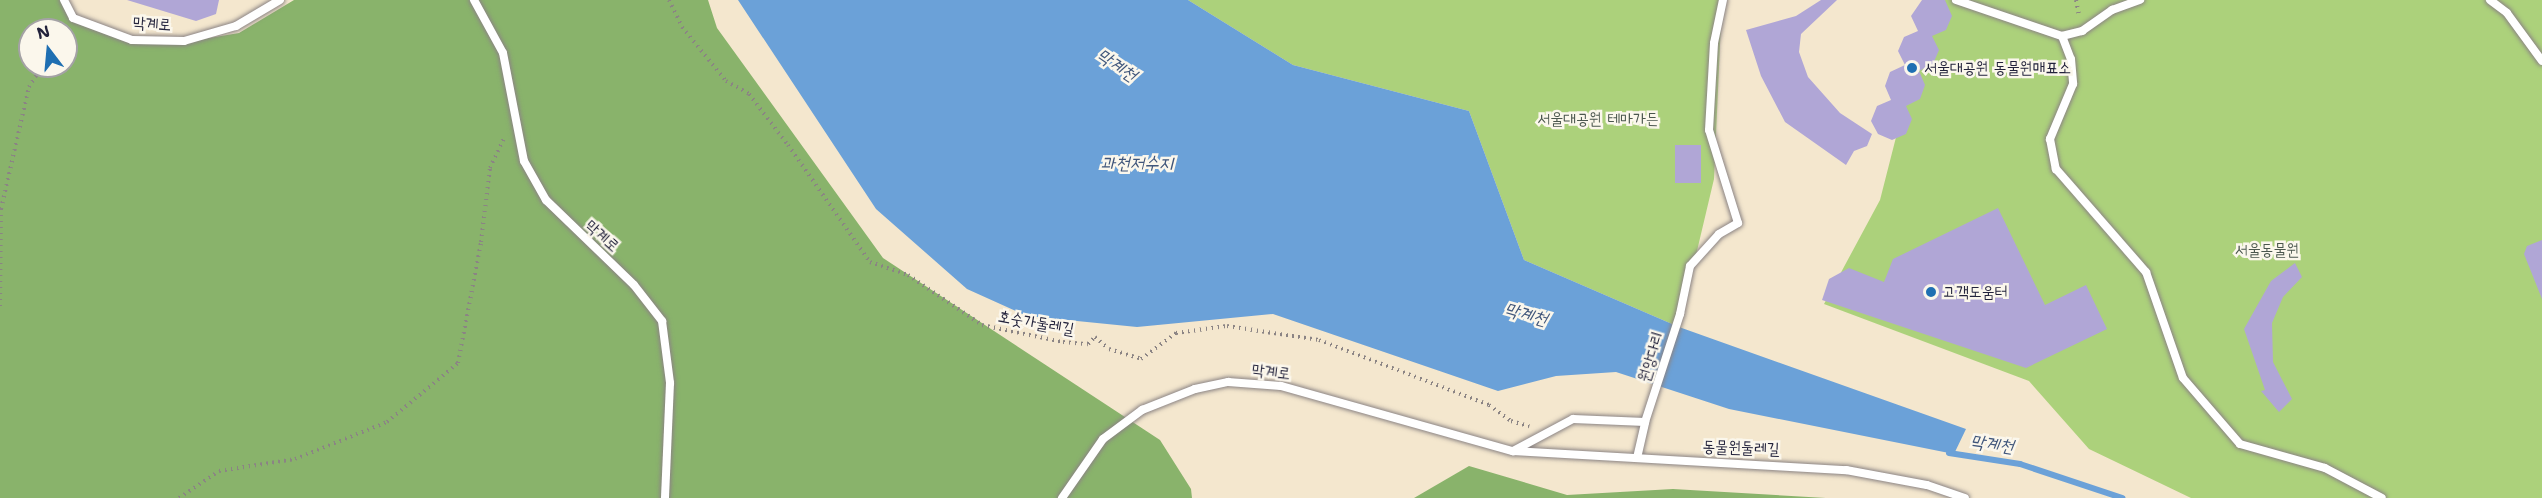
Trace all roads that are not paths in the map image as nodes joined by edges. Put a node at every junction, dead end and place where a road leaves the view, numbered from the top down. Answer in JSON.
{"nodes":[{"id":1,"x":64,"y":0,"type":"edge"},
{"id":2,"x":280,"y":0,"type":"edge"},
{"id":3,"x":474,"y":0,"type":"edge"},
{"id":4,"x":1723,"y":0,"type":"edge"},
{"id":5,"x":1956,"y":0,"type":"edge"},
{"id":6,"x":2140,"y":0,"type":"edge"},
{"id":7,"x":2490,"y":0,"type":"edge"},
{"id":8,"x":2062,"y":36,"type":"junction"},
{"id":9,"x":2542,"y":61,"type":"edge"},
{"id":10,"x":1645,"y":422,"type":"junction"},
{"id":11,"x":1513,"y":451,"type":"junction"},
{"id":12,"x":1637,"y":458,"type":"junction"},
{"id":13,"x":665,"y":498,"type":"edge"},
{"id":14,"x":1062,"y":498,"type":"edge"},
{"id":15,"x":1965,"y":498,"type":"edge"},
{"id":16,"x":2382,"y":498,"type":"edge"}],
"edges":[{"from":1,"to":2,"type":"lane","name":"막계로"},
{"from":3,"to":13,"type":"lane","name":"막계로"},
{"from":4,"to":10,"type":"lane","name":"원앙다리"},
{"from":5,"to":8,"type":"lane"},
{"from":6,"to":8,"type":"lane"},
{"from":7,"to":9,"type":"lane"},
{"from":8,"to":16,"type":"lane"},
{"from":10,"to":11,"type":"lane"},
{"from":10,"to":12,"type":"lane","name":"원앙다리"},
{"from":11,"to":12,"type":"lane","name":"동물원둘레길"},
{"from":11,"to":14,"type":"lane","name":"막계로"},
{"from":12,"to":15,"type":"lane","name":"동물원둘레길"}]}
